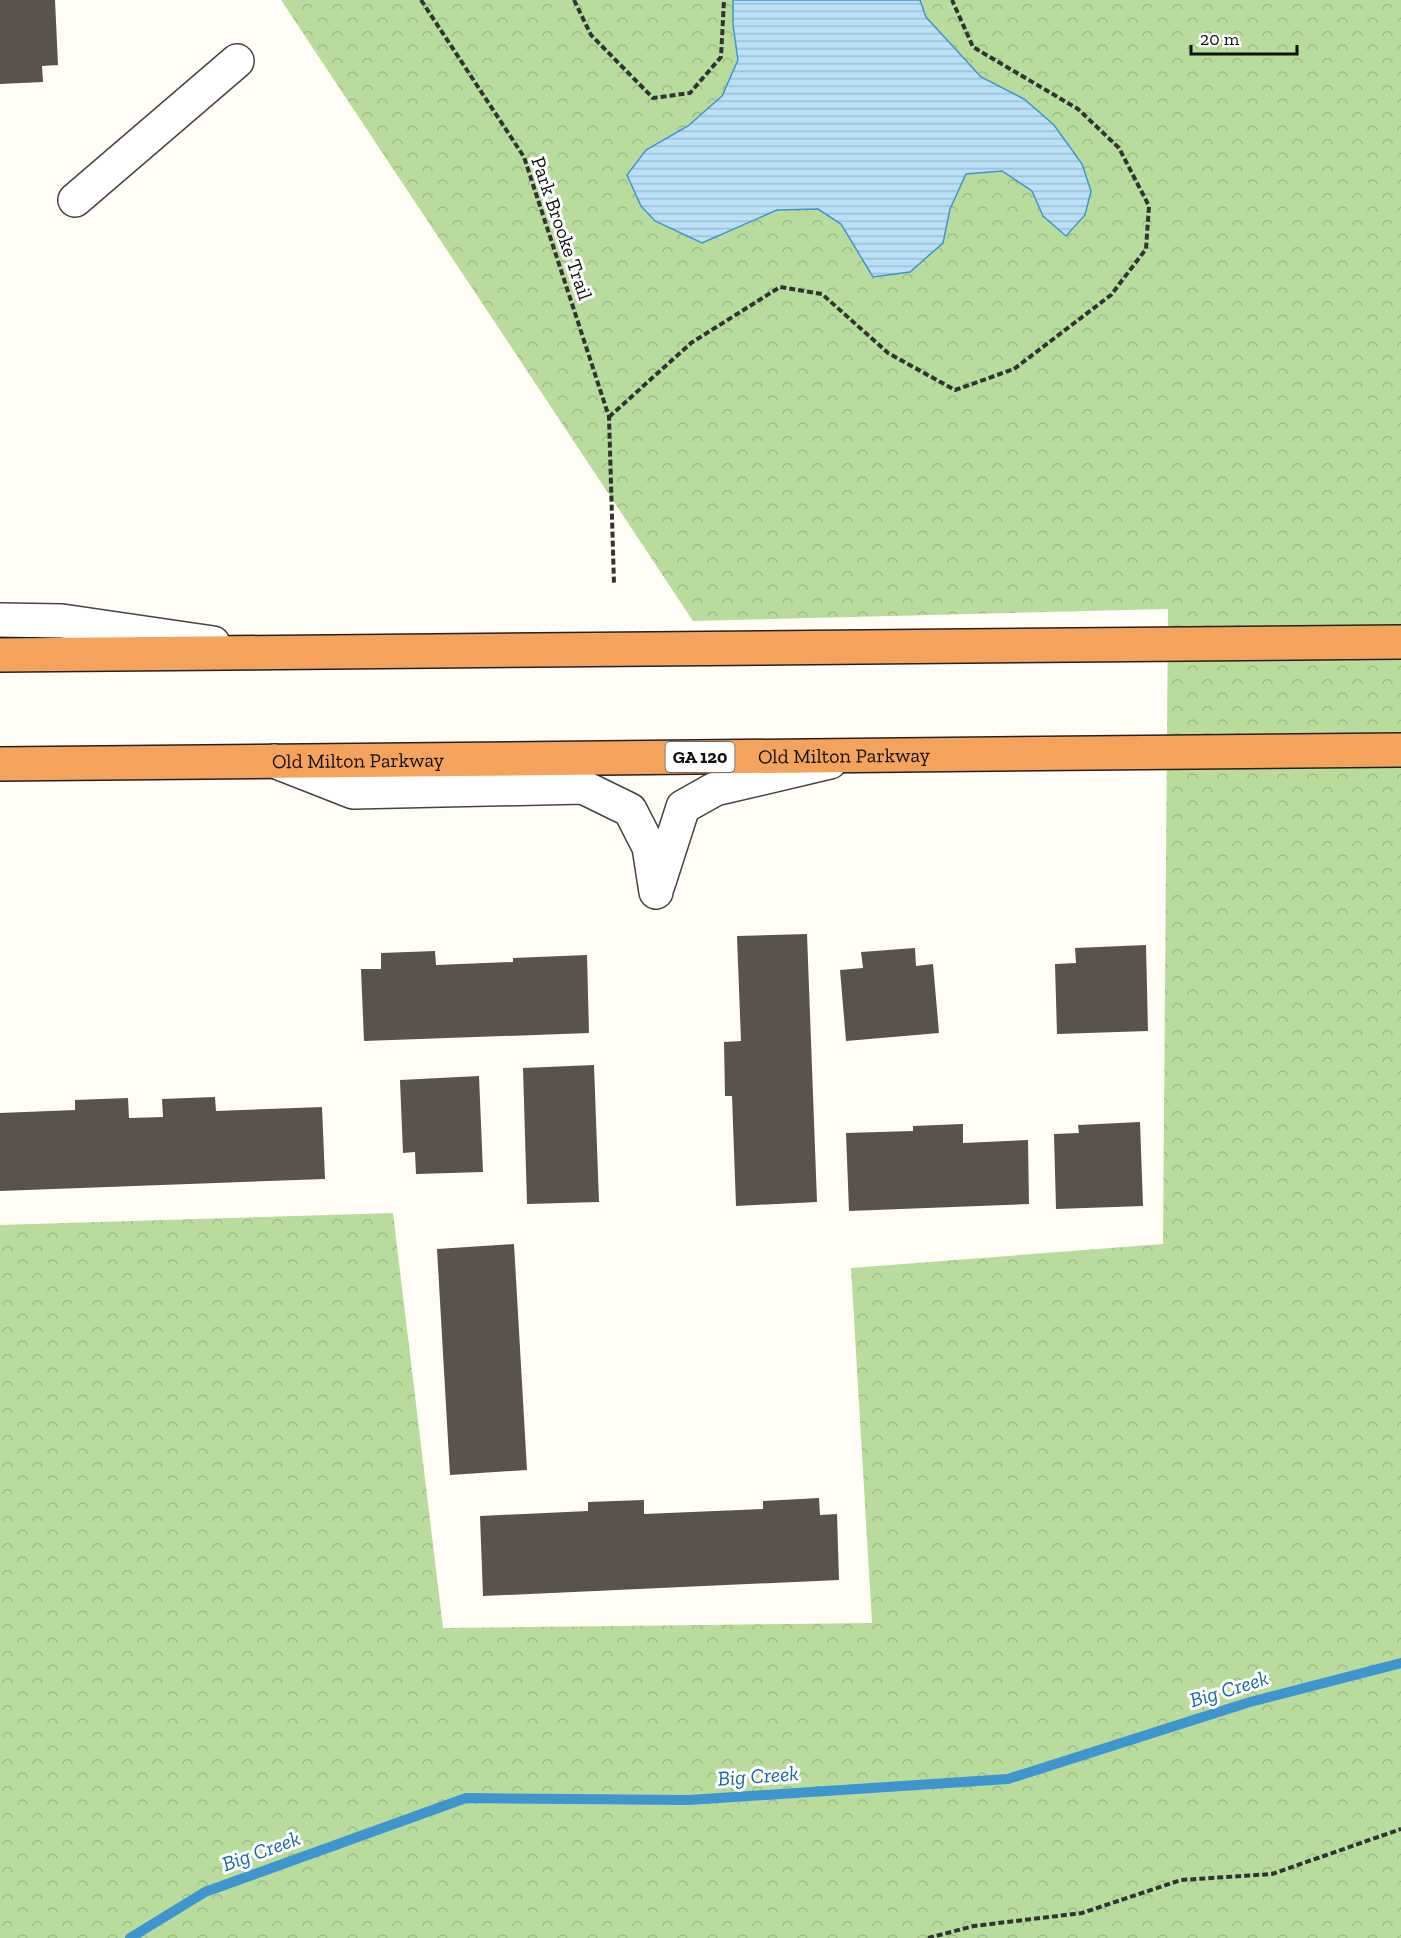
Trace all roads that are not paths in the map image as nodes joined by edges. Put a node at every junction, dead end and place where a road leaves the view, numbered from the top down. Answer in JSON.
{"nodes":[{"id":1,"x":237,"y":61,"type":"dead end"},
{"id":2,"x":75,"y":200,"type":"dead end"},
{"id":3,"x":0,"y":620,"type":"edge"},
{"id":4,"x":1401,"y":642,"type":"edge"},
{"id":5,"x":277,"y":652,"type":"junction"},
{"id":6,"x":0,"y":655,"type":"edge"},
{"id":7,"x":1401,"y":750,"type":"edge"},
{"id":8,"x":860,"y":755,"type":"junction"},
{"id":9,"x":274,"y":761,"type":"junction"},
{"id":10,"x":0,"y":764,"type":"edge"}],
"edges":[{"from":1,"to":2,"type":"street"},
{"from":3,"to":5,"type":"street"},
{"from":4,"to":5,"type":"highway"},
{"from":5,"to":6,"type":"highway"},
{"from":7,"to":8,"type":"highway","name":"Old Milton Parkway","number":"GA 120"},
{"from":8,"to":9,"type":"highway","name":"Old Milton Parkway","number":"GA 120"},
{"from":8,"to":9,"type":"street"},
{"from":9,"to":10,"type":"highway","name":"Old Milton Parkway","number":"GA 120"}]}
